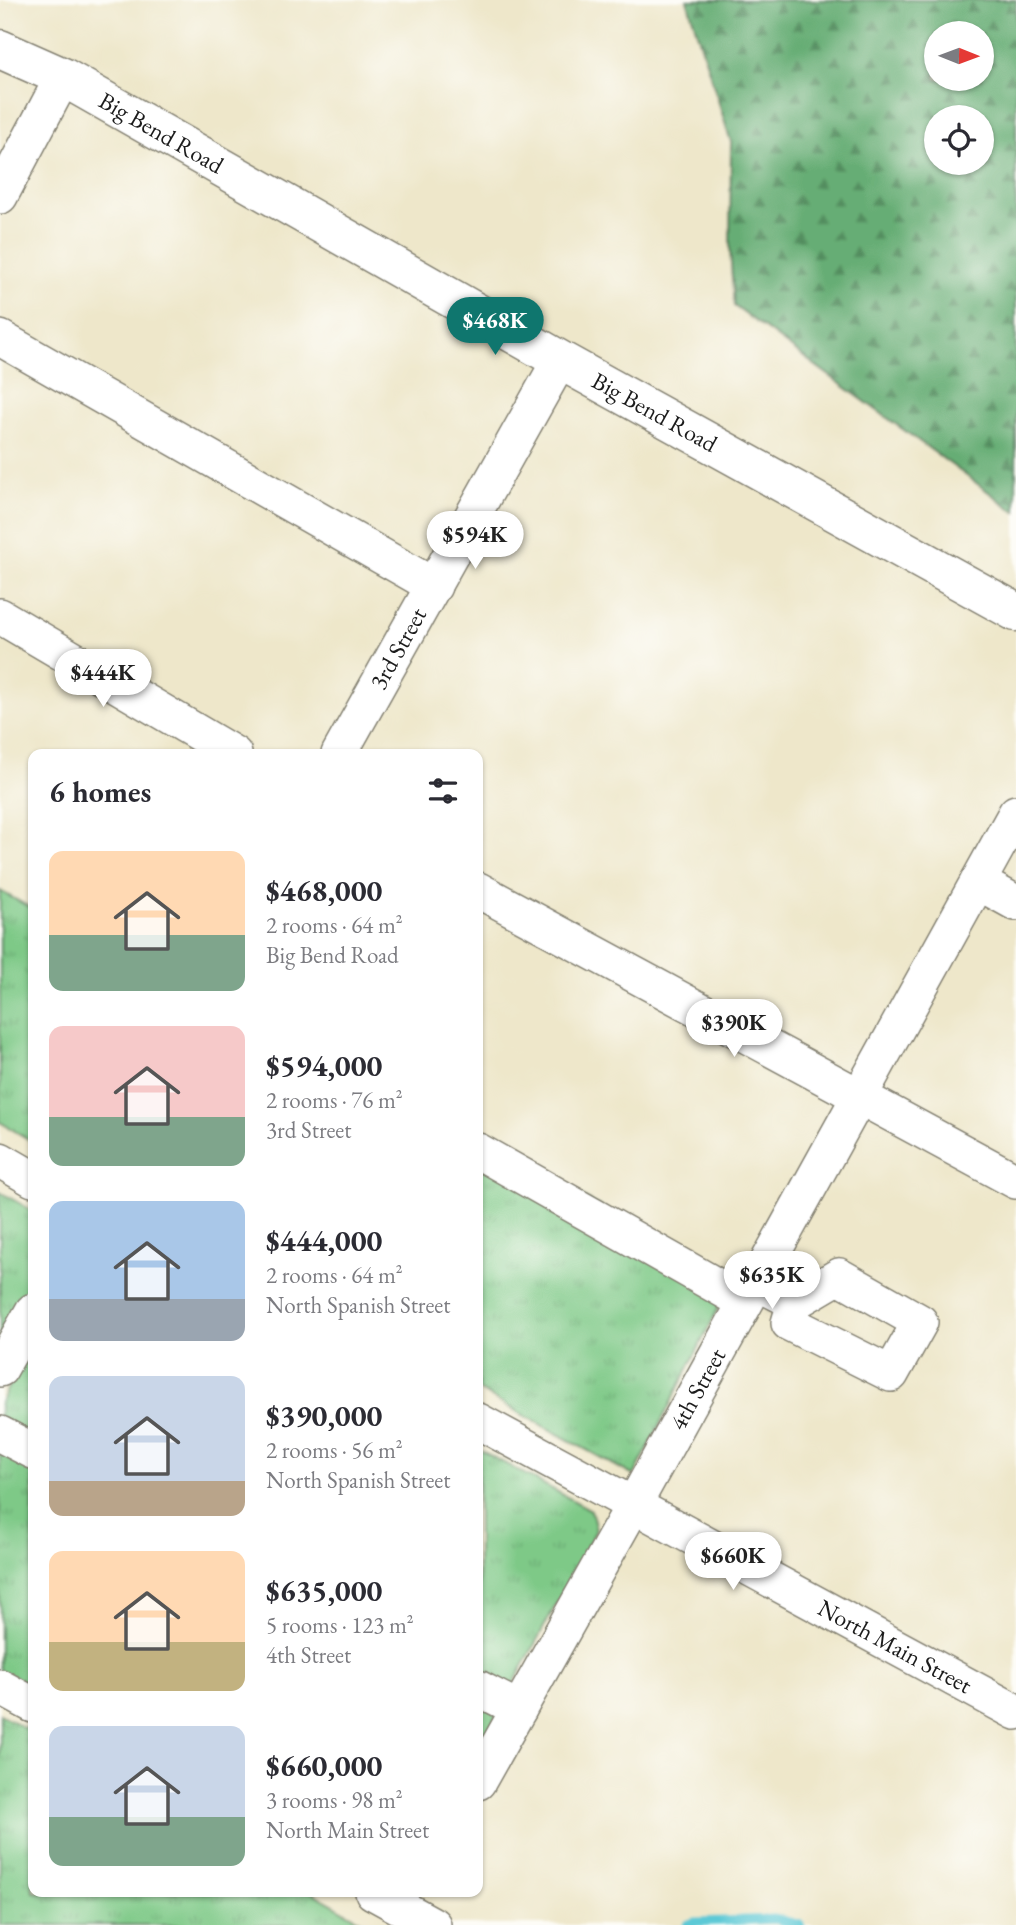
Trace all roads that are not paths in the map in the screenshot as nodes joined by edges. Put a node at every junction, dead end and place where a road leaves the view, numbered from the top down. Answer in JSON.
{"nodes":[{"id":1,"x":0,"y":49,"type":"edge"},
{"id":2,"x":63,"y":76,"type":"junction"},
{"id":3,"x":0,"y":196,"type":"edge"},
{"id":4,"x":0,"y":338,"type":"edge"},
{"id":5,"x":561,"y":360,"type":"junction"},
{"id":6,"x":434,"y":586,"type":"junction"},
{"id":7,"x":1016,"y":612,"type":"edge"},
{"id":8,"x":0,"y":616,"type":"edge"},
{"id":9,"x":226,"y":749,"type":"edge"},
{"id":10,"x":342,"y":749,"type":"edge"},
{"id":11,"x":1016,"y":813,"type":"edge"},
{"id":12,"x":978,"y":882,"type":"junction"},
{"id":13,"x":483,"y":893,"type":"edge"},
{"id":14,"x":1016,"y":904,"type":"edge"},
{"id":15,"x":861,"y":1096,"type":"junction"},
{"id":16,"x":483,"y":1154,"type":"edge"},
{"id":17,"x":0,"y":1160,"type":"edge"},
{"id":18,"x":28,"y":1176,"type":"edge"},
{"id":19,"x":1016,"y":1181,"type":"edge"},
{"id":20,"x":751,"y":1292,"type":"junction"},
{"id":21,"x":795,"y":1302,"type":"dead end"},
{"id":22,"x":28,"y":1320,"type":"edge"},
{"id":23,"x":0,"y":1369,"type":"edge"},
{"id":24,"x":483,"y":1424,"type":"edge"},
{"id":25,"x":0,"y":1434,"type":"edge"},
{"id":26,"x":28,"y":1448,"type":"edge"},
{"id":27,"x":633,"y":1506,"type":"junction"},
{"id":28,"x":0,"y":1687,"type":"edge"},
{"id":29,"x":483,"y":1691,"type":"edge"},
{"id":30,"x":28,"y":1702,"type":"edge"},
{"id":31,"x":519,"y":1709,"type":"junction"},
{"id":32,"x":1016,"y":1712,"type":"edge"},
{"id":33,"x":483,"y":1773,"type":"edge"},
{"id":34,"x":386,"y":1897,"type":"edge"},
{"id":35,"x":418,"y":1909,"type":"edge"}],
"edges":[{"from":1,"to":2,"type":"main road","name":"Big Bend Road"},
{"from":2,"to":3,"type":"street"},
{"from":2,"to":5,"type":"main road","name":"Big Bend Road"},
{"from":4,"to":6,"type":"street"},
{"from":5,"to":6,"type":"street","name":"3rd Street"},
{"from":5,"to":7,"type":"main road","name":"Big Bend Road"},
{"from":6,"to":10,"type":"street","name":"3rd Street"},
{"from":8,"to":9,"type":"street"},
{"from":11,"to":12,"type":"street","name":"4th Street"},
{"from":12,"to":14,"type":"street"},
{"from":12,"to":15,"type":"street","name":"4th Street"},
{"from":13,"to":15,"type":"street"},
{"from":15,"to":19,"type":"street"},
{"from":15,"to":20,"type":"street","name":"4th Street"},
{"from":16,"to":20,"type":"street"},
{"from":17,"to":18,"type":"street"},
{"from":20,"to":21,"type":"street"},
{"from":20,"to":27,"type":"street","name":"4th Street"},
{"from":22,"to":23,"type":"street"},
{"from":24,"to":27,"type":"street","name":"North Main Street"},
{"from":25,"to":26,"type":"street"},
{"from":27,"to":31,"type":"street","name":"4th Street"},
{"from":27,"to":32,"type":"street","name":"North Main Street"},
{"from":28,"to":30,"type":"street"},
{"from":29,"to":31,"type":"street"},
{"from":31,"to":33,"type":"street","name":"4th Street"},
{"from":34,"to":35,"type":"street"}]}
